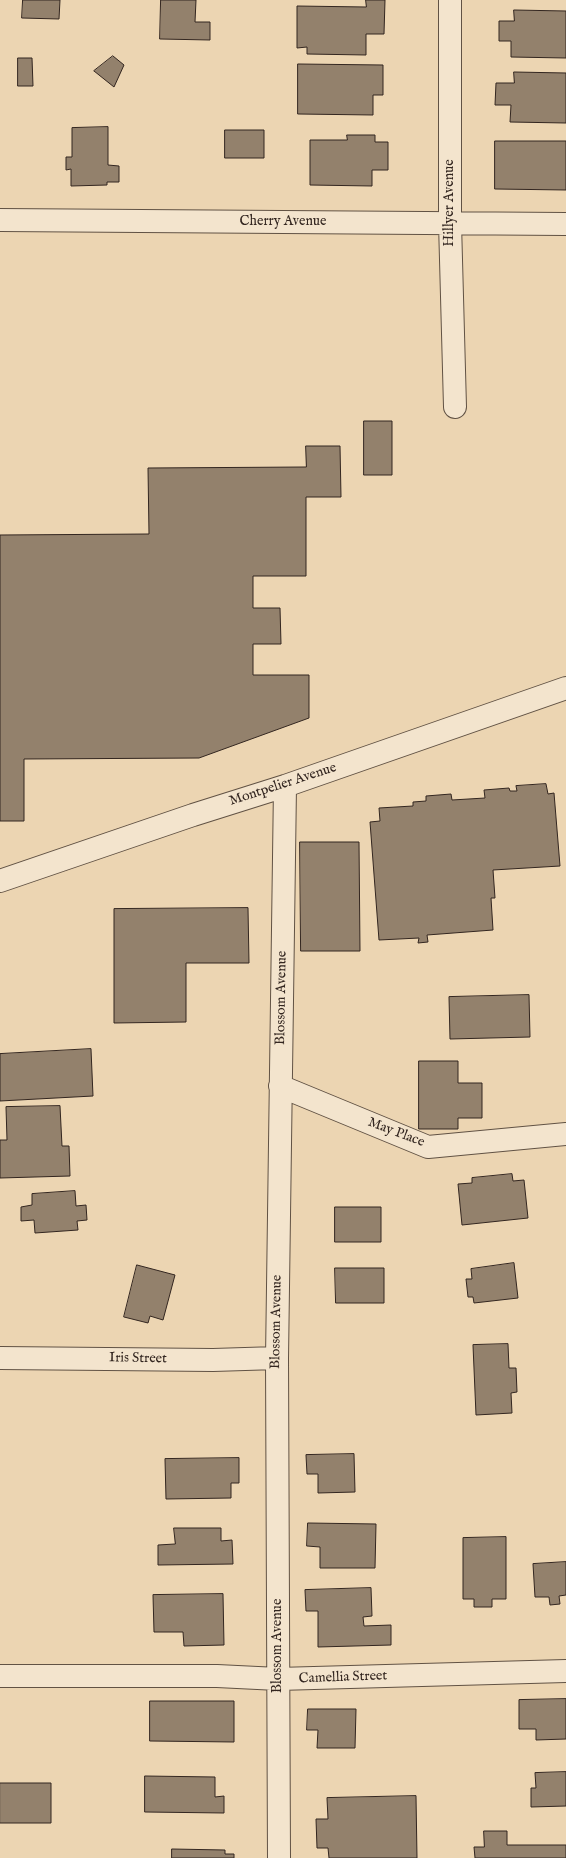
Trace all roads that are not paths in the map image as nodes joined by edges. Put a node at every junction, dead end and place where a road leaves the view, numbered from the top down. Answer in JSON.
{"nodes":[{"id":1,"x":450,"y":0,"type":"edge"},
{"id":2,"x":0,"y":220,"type":"edge"},
{"id":3,"x":450,"y":223,"type":"junction"},
{"id":4,"x":566,"y":224,"type":"edge"},
{"id":5,"x":456,"y":407,"type":"dead end"},
{"id":6,"x":566,"y":688,"type":"edge"},
{"id":7,"x":285,"y":786,"type":"junction"},
{"id":8,"x":0,"y":881,"type":"edge"},
{"id":9,"x":280,"y":1086,"type":"junction"},
{"id":10,"x":566,"y":1134,"type":"edge"},
{"id":11,"x":0,"y":1358,"type":"edge"},
{"id":12,"x":276,"y":1358,"type":"junction"},
{"id":13,"x":566,"y":1672,"type":"edge"},
{"id":14,"x":0,"y":1676,"type":"edge"},
{"id":15,"x":278,"y":1680,"type":"junction"},
{"id":16,"x":279,"y":1858,"type":"edge"}],
"edges":[{"from":1,"to":3,"type":"street","name":"Hillyer Avenue"},
{"from":2,"to":3,"type":"street","name":"Cherry Avenue"},
{"from":3,"to":4,"type":"street","name":"Cherry Avenue"},
{"from":3,"to":5,"type":"street","name":"Hillyer Avenue"},
{"from":6,"to":7,"type":"street","name":"Montpelier Avenue"},
{"from":7,"to":8,"type":"street","name":"Montpelier Avenue"},
{"from":7,"to":9,"type":"street","name":"Blossom Avenue"},
{"from":9,"to":10,"type":"street","name":"May Place"},
{"from":9,"to":12,"type":"street","name":"Blossom Avenue"},
{"from":11,"to":12,"type":"street","name":"Iris Street"},
{"from":12,"to":15,"type":"street","name":"Blossom Avenue"},
{"from":13,"to":15,"type":"street","name":"Camellia Street"},
{"from":14,"to":15,"type":"street","name":"Camellia Street"},
{"from":15,"to":16,"type":"street","name":"Blossom Avenue"}]}
